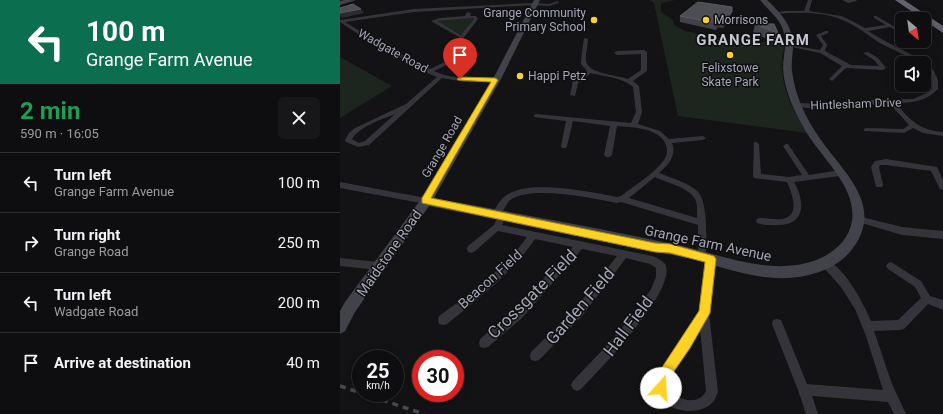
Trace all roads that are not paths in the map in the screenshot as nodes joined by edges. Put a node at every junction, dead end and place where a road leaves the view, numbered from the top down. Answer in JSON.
{"nodes":[{"id":1,"x":353,"y":0,"type":"edge"},
{"id":2,"x":762,"y":0,"type":"edge"},
{"id":3,"x":810,"y":0,"type":"edge"},
{"id":4,"x":844,"y":0,"type":"edge"},
{"id":5,"x":893,"y":0,"type":"edge"},
{"id":6,"x":899,"y":0,"type":"edge"},
{"id":7,"x":906,"y":0,"type":"edge"},
{"id":8,"x":912,"y":0,"type":"edge"},
{"id":9,"x":855,"y":1,"type":"dead end"},
{"id":10,"x":558,"y":2,"type":"dead end"},
{"id":11,"x":340,"y":3,"type":"edge"},
{"id":12,"x":535,"y":3,"type":"edge"},
{"id":13,"x":472,"y":7,"type":"junction"},
{"id":14,"x":806,"y":12,"type":"junction"},
{"id":15,"x":914,"y":12,"type":"edge"},
{"id":16,"x":916,"y":12,"type":"edge"},
{"id":17,"x":776,"y":13,"type":"junction"},
{"id":18,"x":467,"y":17,"type":"junction"},
{"id":19,"x":876,"y":17,"type":"dead end"},
{"id":20,"x":343,"y":22,"type":"edge"},
{"id":21,"x":931,"y":22,"type":"edge"},
{"id":22,"x":943,"y":24,"type":"edge"},
{"id":23,"x":890,"y":26,"type":"junction"},
{"id":24,"x":895,"y":29,"type":"edge"},
{"id":25,"x":864,"y":30,"type":"junction"},
{"id":26,"x":943,"y":30,"type":"edge"},
{"id":27,"x":826,"y":32,"type":"dead end"},
{"id":28,"x":462,"y":37,"type":"junction"},
{"id":29,"x":586,"y":39,"type":"dead end"},
{"id":30,"x":456,"y":43,"type":"dead end"},
{"id":31,"x":789,"y":46,"type":"junction"},
{"id":32,"x":822,"y":52,"type":"junction"},
{"id":33,"x":617,"y":53,"type":"dead end"},
{"id":34,"x":866,"y":53,"type":"dead end"},
{"id":35,"x":451,"y":61,"type":"dead end"},
{"id":36,"x":845,"y":66,"type":"junction"},
{"id":37,"x":591,"y":71,"type":"junction"},
{"id":38,"x":429,"y":72,"type":"junction"},
{"id":39,"x":441,"y":76,"type":"junction"},
{"id":40,"x":832,"y":79,"type":"dead end"},
{"id":41,"x":495,"y":80,"type":"junction"},
{"id":42,"x":630,"y":80,"type":"junction"},
{"id":43,"x":936,"y":88,"type":"junction"},
{"id":44,"x":943,"y":90,"type":"edge"},
{"id":45,"x":573,"y":95,"type":"dead end"},
{"id":46,"x":892,"y":102,"type":"junction"},
{"id":47,"x":796,"y":105,"type":"junction"},
{"id":48,"x":407,"y":106,"type":"junction"},
{"id":49,"x":536,"y":116,"type":"dead end"},
{"id":50,"x":570,"y":119,"type":"junction"},
{"id":51,"x":614,"y":124,"type":"junction"},
{"id":52,"x":634,"y":125,"type":"junction"},
{"id":53,"x":912,"y":126,"type":"junction"},
{"id":54,"x":943,"y":134,"type":"edge"},
{"id":55,"x":870,"y":137,"type":"dead end"},
{"id":56,"x":703,"y":138,"type":"dead end"},
{"id":57,"x":348,"y":140,"type":"junction"},
{"id":58,"x":668,"y":141,"type":"junction"},
{"id":59,"x":340,"y":143,"type":"edge"},
{"id":60,"x":756,"y":144,"type":"dead end"},
{"id":61,"x":564,"y":146,"type":"dead end"},
{"id":62,"x":786,"y":146,"type":"dead end"},
{"id":63,"x":608,"y":155,"type":"dead end"},
{"id":64,"x":934,"y":169,"type":"junction"},
{"id":65,"x":943,"y":171,"type":"edge"},
{"id":66,"x":840,"y":173,"type":"junction"},
{"id":67,"x":654,"y":174,"type":"junction"},
{"id":68,"x":807,"y":177,"type":"junction"},
{"id":69,"x":789,"y":180,"type":"junction"},
{"id":70,"x":340,"y":185,"type":"edge"},
{"id":71,"x":879,"y":185,"type":"dead end"},
{"id":72,"x":943,"y":187,"type":"edge"},
{"id":73,"x":621,"y":199,"type":"junction"},
{"id":74,"x":426,"y":201,"type":"junction"},
{"id":75,"x":499,"y":215,"type":"junction"},
{"id":76,"x":858,"y":219,"type":"junction"},
{"id":77,"x":760,"y":221,"type":"dead end"},
{"id":78,"x":700,"y":223,"type":"junction"},
{"id":79,"x":497,"y":227,"type":"junction"},
{"id":80,"x":533,"y":235,"type":"junction"},
{"id":81,"x":943,"y":235,"type":"edge"},
{"id":82,"x":580,"y":245,"type":"junction"},
{"id":83,"x":655,"y":247,"type":"junction"},
{"id":84,"x":471,"y":249,"type":"dead end"},
{"id":85,"x":624,"y":254,"type":"junction"},
{"id":86,"x":707,"y":257,"type":"junction"},
{"id":87,"x":654,"y":261,"type":"junction"},
{"id":88,"x":340,"y":262,"type":"edge"},
{"id":89,"x":826,"y":264,"type":"junction"},
{"id":90,"x":379,"y":266,"type":"junction"},
{"id":91,"x":891,"y":266,"type":"dead end"},
{"id":92,"x":927,"y":299,"type":"junction"},
{"id":93,"x":943,"y":305,"type":"edge"},
{"id":94,"x":704,"y":313,"type":"junction"},
{"id":95,"x":443,"y":320,"type":"dead end"},
{"id":96,"x":777,"y":324,"type":"dead end"},
{"id":97,"x":340,"y":326,"type":"edge"},
{"id":98,"x":867,"y":326,"type":"junction"},
{"id":99,"x":484,"y":343,"type":"dead end"},
{"id":100,"x":535,"y":356,"type":"dead end"},
{"id":101,"x":577,"y":385,"type":"dead end"},
{"id":102,"x":804,"y":390,"type":"junction"},
{"id":103,"x":891,"y":396,"type":"junction"},
{"id":104,"x":812,"y":414,"type":"edge"},
{"id":105,"x":900,"y":414,"type":"edge"}],
"edges":[{"from":1,"to":11,"type":"street"},
{"from":2,"to":17,"type":"street","name":"Grange Farm Avenue"},
{"from":3,"to":14,"type":"street"},
{"from":4,"to":9,"type":"street"},
{"from":5,"to":15,"type":"highway"},
{"from":6,"to":16,"type":"highway"},
{"from":7,"to":22,"type":"highway"},
{"from":8,"to":22,"type":"highway"},
{"from":10,"to":12,"type":"street"},
{"from":12,"to":13,"type":"street"},
{"from":12,"to":41,"type":"street","name":"Grange Road"},
{"from":13,"to":18,"type":"street"},
{"from":13,"to":20,"type":"street"},
{"from":14,"to":17,"type":"street"},
{"from":14,"to":25,"type":"street"},
{"from":17,"to":31,"type":"street","name":"Grange Farm Avenue"},
{"from":18,"to":28,"type":"street"},
{"from":18,"to":28,"type":"street"},
{"from":19,"to":23,"type":"street"},
{"from":20,"to":38,"type":"street","name":"Wadgate Road"},
{"from":21,"to":26,"type":"highway"},
{"from":23,"to":24,"type":"street"},
{"from":23,"to":25,"type":"street"},
{"from":25,"to":43,"type":"street"},
{"from":27,"to":32,"type":"street"},
{"from":28,"to":30,"type":"street"},
{"from":29,"to":37,"type":"street"},
{"from":31,"to":32,"type":"street"},
{"from":31,"to":47,"type":"street","name":"Grange Farm Avenue"},
{"from":32,"to":36,"type":"street"},
{"from":33,"to":42,"type":"street"},
{"from":34,"to":36,"type":"street"},
{"from":35,"to":38,"type":"street"},
{"from":36,"to":40,"type":"street"},
{"from":37,"to":42,"type":"street"},
{"from":37,"to":45,"type":"street"},
{"from":38,"to":39,"type":"street","name":"Wadgate Road"},
{"from":39,"to":41,"type":"street","name":"Wadgate Road"},
{"from":39,"to":48,"type":"street"},
{"from":41,"to":74,"type":"street","name":"Grange Road"},
{"from":42,"to":52,"type":"street"},
{"from":43,"to":44,"type":"street"},
{"from":43,"to":46,"type":"street","name":"Hintlesham Drive"},
{"from":46,"to":47,"type":"street","name":"Hintlesham Drive"},
{"from":46,"to":53,"type":"street"},
{"from":47,"to":66,"type":"street","name":"Grange Farm Avenue"},
{"from":48,"to":57,"type":"street"},
{"from":48,"to":57,"type":"street"},
{"from":49,"to":50,"type":"street"},
{"from":50,"to":51,"type":"street"},
{"from":50,"to":61,"type":"street"},
{"from":51,"to":52,"type":"street"},
{"from":51,"to":63,"type":"street"},
{"from":52,"to":58,"type":"street"},
{"from":53,"to":54,"type":"street"},
{"from":53,"to":55,"type":"street"},
{"from":56,"to":58,"type":"street"},
{"from":57,"to":59,"type":"street"},
{"from":58,"to":67,"type":"street"},
{"from":60,"to":69,"type":"street"},
{"from":62,"to":68,"type":"street"},
{"from":64,"to":65,"type":"street"},
{"from":64,"to":71,"type":"street"},
{"from":64,"to":72,"type":"street"},
{"from":66,"to":68,"type":"street"},
{"from":66,"to":76,"type":"street","name":"Grange Farm Avenue"},
{"from":67,"to":73,"type":"street"},
{"from":67,"to":78,"type":"street"},
{"from":68,"to":69,"type":"street"},
{"from":69,"to":77,"type":"street"},
{"from":70,"to":74,"type":"street"},
{"from":73,"to":75,"type":"street"},
{"from":73,"to":78,"type":"street"},
{"from":74,"to":75,"type":"street","name":"Grange Farm Avenue"},
{"from":74,"to":90,"type":"street","name":"Maidstone Road"},
{"from":75,"to":79,"type":"street"},
{"from":75,"to":83,"type":"street","name":"Grange Farm Avenue"},
{"from":76,"to":81,"type":"street"},
{"from":76,"to":89,"type":"street","name":"Grange Farm Avenue"},
{"from":78,"to":86,"type":"street"},
{"from":79,"to":80,"type":"street","name":"Grange Farm Avenue"},
{"from":79,"to":84,"type":"street"},
{"from":80,"to":82,"type":"street","name":"Grange Farm Avenue"},
{"from":80,"to":95,"type":"street","name":"Beacon Field"},
{"from":82,"to":85,"type":"street","name":"Grange Farm Avenue"},
{"from":82,"to":99,"type":"street","name":"Crossgate Field"},
{"from":83,"to":86,"type":"street","name":"Grange Farm Avenue"},
{"from":83,"to":87,"type":"street"},
{"from":85,"to":87,"type":"street","name":"Grange Farm Avenue"},
{"from":85,"to":100,"type":"street","name":"Garden Field"},
{"from":86,"to":89,"type":"street","name":"Grange Farm Avenue"},
{"from":86,"to":94,"type":"street"},
{"from":87,"to":101,"type":"street","name":"Hall Field"},
{"from":88,"to":90,"type":"street"},
{"from":89,"to":98,"type":"street"},
{"from":90,"to":97,"type":"street","name":"Maidstone Road"},
{"from":91,"to":92,"type":"street"},
{"from":92,"to":93,"type":"street"},
{"from":92,"to":98,"type":"street"},
{"from":94,"to":94,"type":"street"},
{"from":96,"to":102,"type":"street"},
{"from":98,"to":103,"type":"street"},
{"from":102,"to":103,"type":"street"},
{"from":102,"to":104,"type":"street"},
{"from":103,"to":105,"type":"street"}]}
